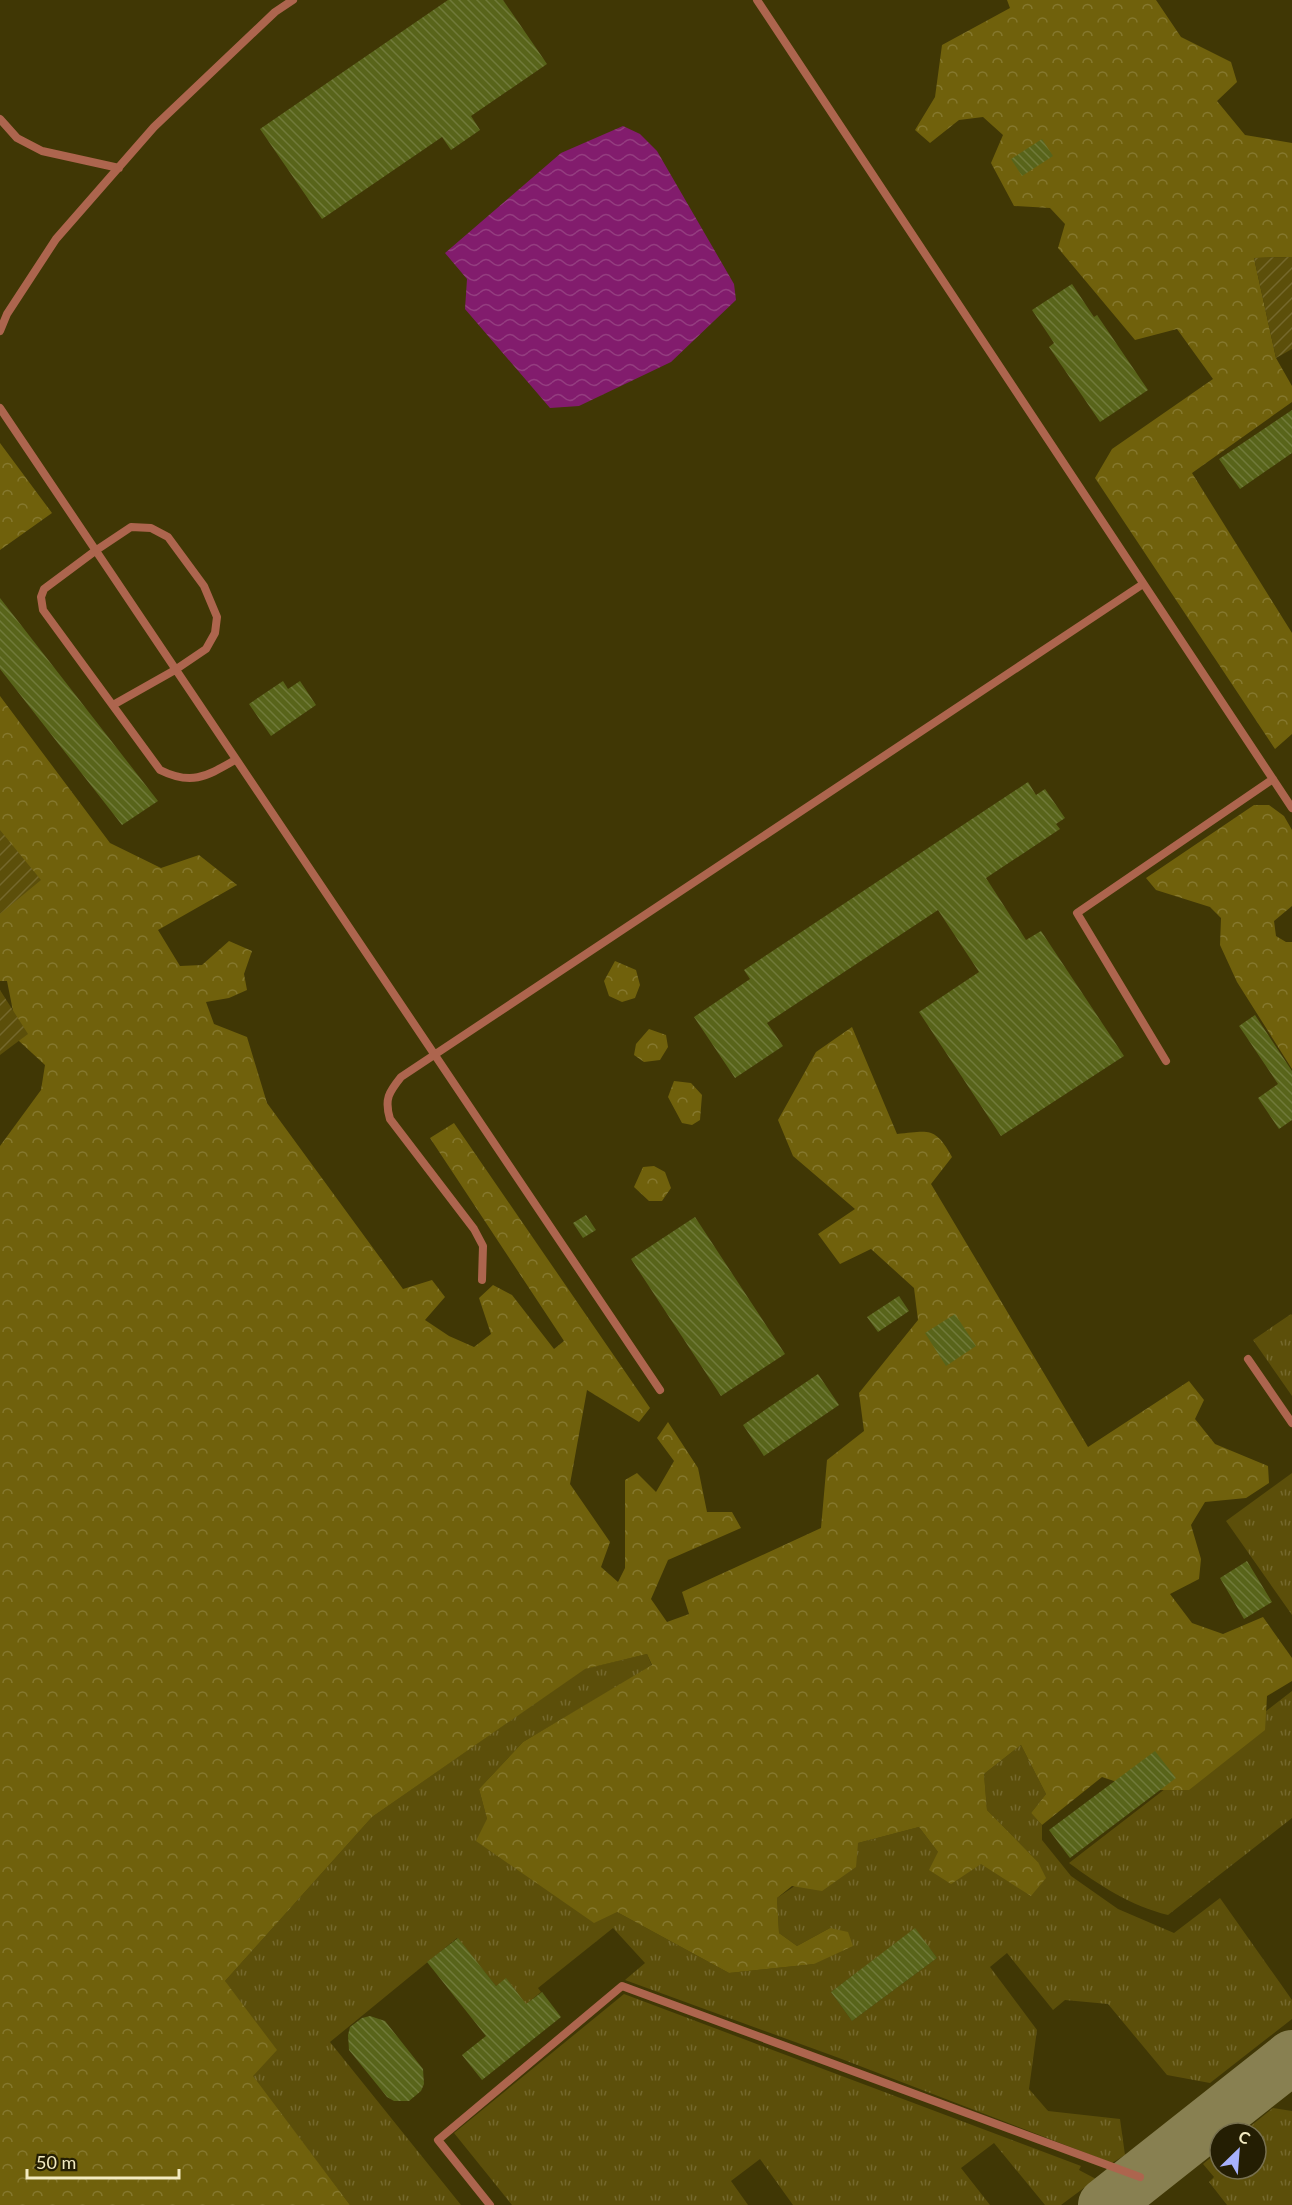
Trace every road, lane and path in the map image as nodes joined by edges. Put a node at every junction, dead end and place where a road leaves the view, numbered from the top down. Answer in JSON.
{"nodes":[{"id":1,"x":293,"y":0,"type":"edge"},
{"id":2,"x":758,"y":0,"type":"edge"},
{"id":3,"x":0,"y":119,"type":"edge"},
{"id":4,"x":118,"y":168,"type":"junction"},
{"id":5,"x":0,"y":331,"type":"edge"},
{"id":6,"x":0,"y":408,"type":"edge"},
{"id":7,"x":95,"y":551,"type":"junction"},
{"id":8,"x":1143,"y":584,"type":"junction"},
{"id":9,"x":175,"y":670,"type":"junction"},
{"id":10,"x":112,"y":705,"type":"junction"},
{"id":11,"x":235,"y":760,"type":"junction"},
{"id":12,"x":1273,"y":779,"type":"junction"},
{"id":13,"x":1292,"y":808,"type":"edge"},
{"id":14,"x":434,"y":1055,"type":"junction"},
{"id":15,"x":1166,"y":1061,"type":"dead end"},
{"id":16,"x":482,"y":1280,"type":"dead end"},
{"id":17,"x":1248,"y":1359,"type":"dead end"},
{"id":18,"x":660,"y":1390,"type":"dead end"},
{"id":19,"x":1292,"y":1423,"type":"edge"},
{"id":20,"x":1140,"y":2177,"type":"dead end"},
{"id":21,"x":490,"y":2205,"type":"edge"}],
"edges":[{"from":1,"to":4,"type":"lane"},
{"from":2,"to":8,"type":"lane"},
{"from":3,"to":4,"type":"lane"},
{"from":4,"to":5,"type":"lane"},
{"from":6,"to":7,"type":"lane"},
{"from":7,"to":9,"type":"lane"},
{"from":7,"to":9,"type":"lane"},
{"from":7,"to":10,"type":"lane"},
{"from":8,"to":12,"type":"lane"},
{"from":8,"to":14,"type":"lane"},
{"from":9,"to":10,"type":"lane"},
{"from":9,"to":11,"type":"lane"},
{"from":10,"to":11,"type":"lane"},
{"from":11,"to":14,"type":"lane"},
{"from":12,"to":13,"type":"lane"},
{"from":12,"to":15,"type":"lane"},
{"from":14,"to":16,"type":"lane"},
{"from":14,"to":18,"type":"lane"},
{"from":17,"to":19,"type":"lane"},
{"from":20,"to":21,"type":"lane"}]}
